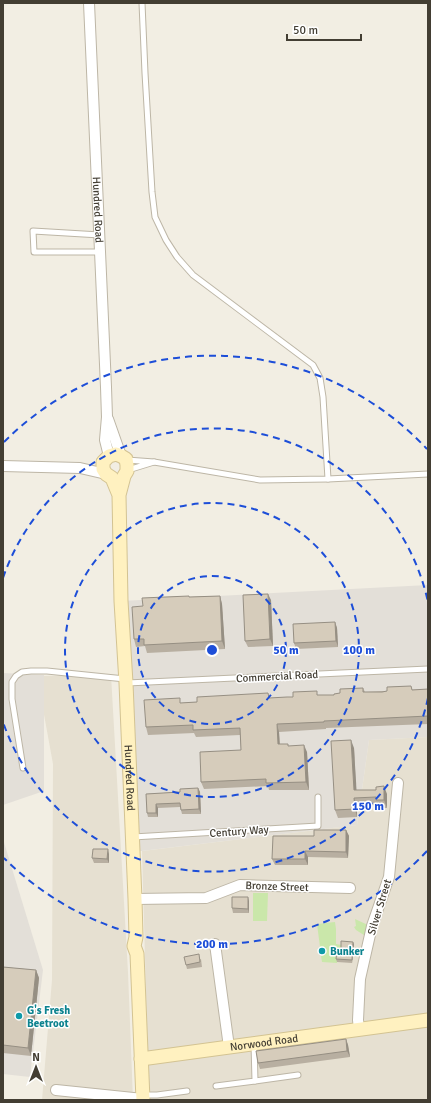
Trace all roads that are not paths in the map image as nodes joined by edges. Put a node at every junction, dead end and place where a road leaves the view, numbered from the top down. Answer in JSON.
{"nodes":[{"id":1,"x":90,"y":3,"type":"edge"},
{"id":2,"x":142,"y":3,"type":"edge"},
{"id":3,"x":100,"y":235,"type":"junction"},
{"id":4,"x":101,"y":252,"type":"junction"},
{"id":5,"x":154,"y":462,"type":"junction"},
{"id":6,"x":3,"y":466,"type":"edge"},
{"id":7,"x":116,"y":467,"type":"junction"},
{"id":8,"x":428,"y":474,"type":"edge"},
{"id":9,"x":328,"y":479,"type":"junction"},
{"id":10,"x":428,"y":669,"type":"edge"},
{"id":11,"x":126,"y":681,"type":"junction"},
{"id":12,"x":23,"y":768,"type":"dead end"},
{"id":13,"x":398,"y":783,"type":"dead end"},
{"id":14,"x":318,"y":798,"type":"dead end"},
{"id":15,"x":132,"y":837,"type":"junction"},
{"id":16,"x":350,"y":888,"type":"dead end"},
{"id":17,"x":135,"y":899,"type":"junction"},
{"id":18,"x":215,"y":944,"type":"dead end"},
{"id":19,"x":428,"y":1020,"type":"edge"},
{"id":20,"x":359,"y":1029,"type":"junction"},
{"id":21,"x":254,"y":1043,"type":"junction"},
{"id":22,"x":229,"y":1047,"type":"junction"},
{"id":23,"x":141,"y":1059,"type":"junction"},
{"id":24,"x":298,"y":1075,"type":"dead end"},
{"id":25,"x":255,"y":1080,"type":"junction"},
{"id":26,"x":216,"y":1086,"type":"dead end"},
{"id":27,"x":56,"y":1090,"type":"dead end"},
{"id":28,"x":187,"y":1091,"type":"dead end"},
{"id":29,"x":143,"y":1098,"type":"edge"}],
"edges":[{"from":1,"to":3,"type":"street","name":"Hundred Road"},
{"from":2,"to":9,"type":"lane"},
{"from":3,"to":4,"type":"street","name":"Hundred Road"},
{"from":3,"to":4,"type":"lane"},
{"from":4,"to":7,"type":"street","name":"Hundred Road"},
{"from":5,"to":7,"type":"lane"},
{"from":5,"to":7,"type":"lane"},
{"from":5,"to":9,"type":"lane"},
{"from":6,"to":7,"type":"street"},
{"from":7,"to":11,"type":"street","name":"Hundred Road"},
{"from":8,"to":9,"type":"lane"},
{"from":10,"to":11,"type":"lane","name":"Commercial Road"},
{"from":11,"to":12,"type":"lane","name":"Commercial Road"},
{"from":11,"to":15,"type":"street","name":"Hundred Road"},
{"from":13,"to":20,"type":"street","name":"Silver Street"},
{"from":14,"to":15,"type":"lane","name":"Century Way"},
{"from":15,"to":17,"type":"street","name":"Hundred Road"},
{"from":16,"to":17,"type":"street","name":"Bronze Street"},
{"from":17,"to":23,"type":"street","name":"Hundred Road"},
{"from":18,"to":22,"type":"street"},
{"from":19,"to":20,"type":"street","name":"Norwood Road"},
{"from":20,"to":21,"type":"street","name":"Norwood Road"},
{"from":21,"to":22,"type":"street","name":"Norwood Road"},
{"from":21,"to":25,"type":"lane"},
{"from":22,"to":23,"type":"street","name":"Norwood Road"},
{"from":23,"to":29,"type":"street"},
{"from":24,"to":25,"type":"lane"},
{"from":25,"to":26,"type":"lane"},
{"from":27,"to":29,"type":"street"},
{"from":28,"to":29,"type":"lane"}]}
